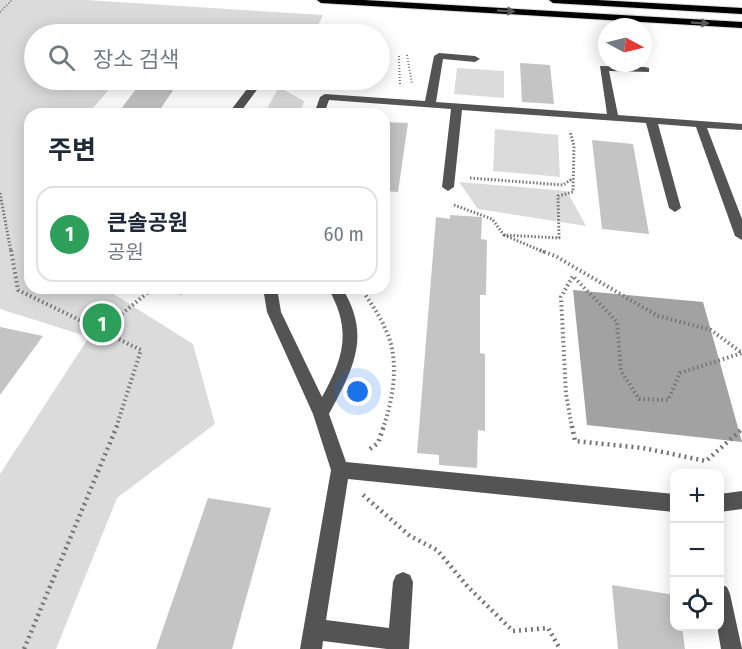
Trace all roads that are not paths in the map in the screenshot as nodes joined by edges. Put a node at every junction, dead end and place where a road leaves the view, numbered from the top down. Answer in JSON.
{"nodes":[{"id":1,"x":321,"y":0,"type":"edge"},
{"id":2,"x":553,"y":0,"type":"edge"},
{"id":3,"x":742,"y":11,"type":"edge"},
{"id":4,"x":742,"y":26,"type":"edge"},
{"id":5,"x":475,"y":59,"type":"dead end"},
{"id":6,"x":604,"y":72,"type":"edge"},
{"id":7,"x":252,"y":90,"type":"edge"},
{"id":8,"x":430,"y":104,"type":"junction"},
{"id":9,"x":457,"y":106,"type":"junction"},
{"id":10,"x":237,"y":108,"type":"edge"},
{"id":11,"x":321,"y":108,"type":"edge"},
{"id":12,"x":613,"y":117,"type":"junction"},
{"id":13,"x":651,"y":120,"type":"junction"},
{"id":14,"x":700,"y":124,"type":"junction"},
{"id":15,"x":742,"y":127,"type":"edge"},
{"id":16,"x":448,"y":187,"type":"dead end"},
{"id":17,"x":675,"y":208,"type":"dead end"},
{"id":18,"x":742,"y":236,"type":"edge"},
{"id":19,"x":271,"y":294,"type":"edge"},
{"id":20,"x":339,"y":294,"type":"edge"},
{"id":21,"x":321,"y":414,"type":"junction"},
{"id":22,"x":340,"y":470,"type":"junction"},
{"id":23,"x":742,"y":501,"type":"edge"},
{"id":24,"x":670,"y":503,"type":"edge"},
{"id":25,"x":724,"y":503,"type":"edge"},
{"id":26,"x":403,"y":582,"type":"dead end"},
{"id":27,"x":724,"y":612,"type":"edge"},
{"id":28,"x":313,"y":639,"type":"edge"},
{"id":29,"x":399,"y":645,"type":"edge"},
{"id":30,"x":732,"y":649,"type":"edge"}],
"edges":[{"from":1,"to":4,"type":"main road","one_way":true},
{"from":2,"to":3,"type":"main road"},
{"from":5,"to":8,"type":"lane"},
{"from":6,"to":12,"type":"lane"},
{"from":7,"to":10,"type":"lane"},
{"from":8,"to":9,"type":"lane"},
{"from":8,"to":11,"type":"lane"},
{"from":9,"to":12,"type":"lane"},
{"from":9,"to":16,"type":"lane"},
{"from":12,"to":13,"type":"lane"},
{"from":13,"to":14,"type":"lane"},
{"from":13,"to":17,"type":"lane"},
{"from":14,"to":15,"type":"lane"},
{"from":14,"to":18,"type":"lane"},
{"from":19,"to":21,"type":"lane"},
{"from":20,"to":21,"type":"lane"},
{"from":21,"to":22,"type":"lane"},
{"from":22,"to":24,"type":"lane"},
{"from":22,"to":28,"type":"lane"},
{"from":23,"to":25,"type":"lane"},
{"from":26,"to":29,"type":"lane"},
{"from":27,"to":30,"type":"lane"},
{"from":28,"to":29,"type":"lane"}]}
